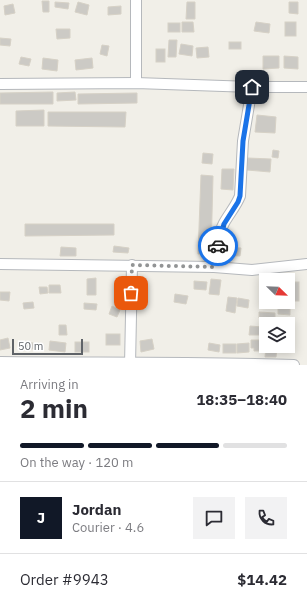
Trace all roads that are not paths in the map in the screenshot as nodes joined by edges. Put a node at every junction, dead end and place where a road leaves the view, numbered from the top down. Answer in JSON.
{"nodes":[{"id":1,"x":136,"y":0,"type":"edge"},
{"id":2,"x":136,"y":83,"type":"junction"},
{"id":3,"x":0,"y":84,"type":"edge"},
{"id":4,"x":252,"y":87,"type":"junction"},
{"id":5,"x":307,"y":87,"type":"edge"},
{"id":6,"x":0,"y":264,"type":"edge"},
{"id":7,"x":307,"y":264,"type":"edge"},
{"id":8,"x":132,"y":265,"type":"junction"},
{"id":9,"x":214,"y":267,"type":"junction"},
{"id":10,"x":0,"y":362,"type":"edge"},
{"id":11,"x":130,"y":364,"type":"edge"},
{"id":12,"x":294,"y":365,"type":"edge"}],
"edges":[{"from":1,"to":2,"type":"street"},
{"from":2,"to":3,"type":"street"},
{"from":2,"to":4,"type":"street"},
{"from":4,"to":5,"type":"street"},
{"from":4,"to":9,"type":"street"},
{"from":6,"to":8,"type":"street"},
{"from":7,"to":9,"type":"street"},
{"from":8,"to":9,"type":"street"},
{"from":8,"to":11,"type":"street"},
{"from":10,"to":11,"type":"street"},
{"from":11,"to":12,"type":"street"}]}
